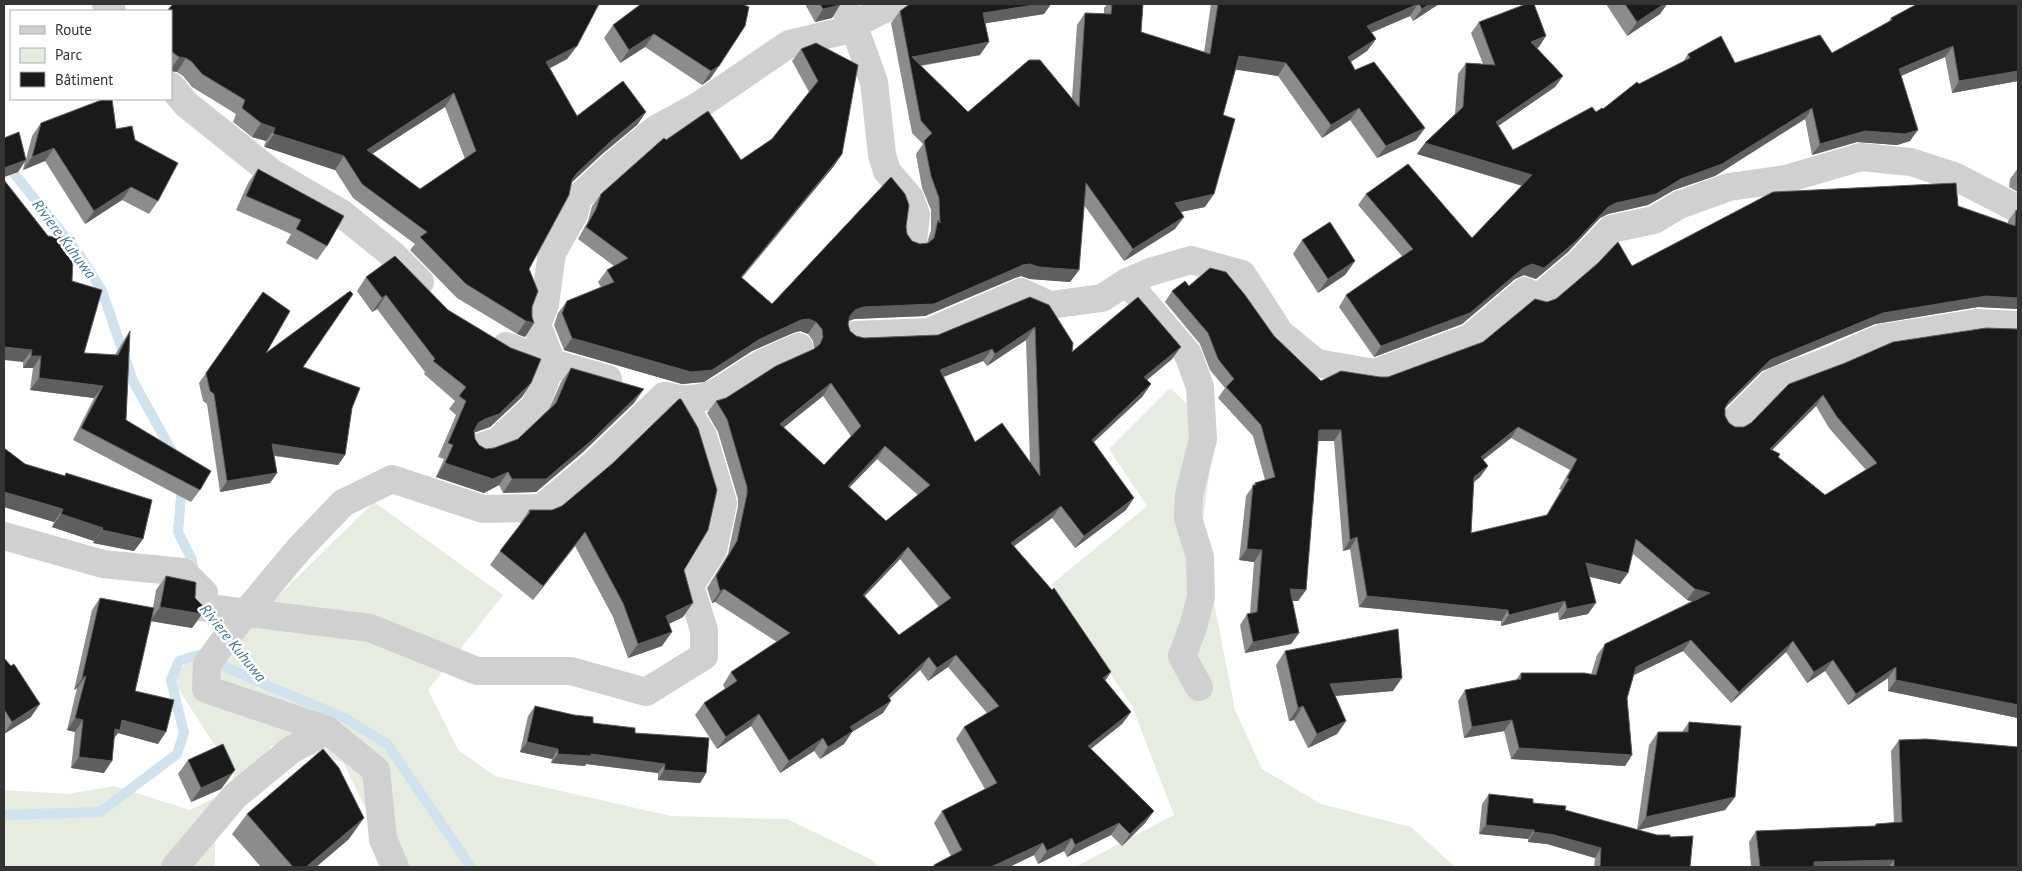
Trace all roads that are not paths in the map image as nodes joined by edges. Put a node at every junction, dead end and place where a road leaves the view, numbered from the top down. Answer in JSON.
{"nodes":[{"id":1,"x":894,"y":4,"type":"edge"},
{"id":2,"x":847,"y":14,"type":"edge"},
{"id":3,"x":172,"y":87,"type":"edge"},
{"id":4,"x":2018,"y":209,"type":"edge"},
{"id":5,"x":913,"y":241,"type":"edge"},
{"id":6,"x":1127,"y":282,"type":"junction"},
{"id":7,"x":440,"y":303,"type":"edge"},
{"id":8,"x":2018,"y":325,"type":"edge"},
{"id":9,"x":486,"y":334,"type":"edge"},
{"id":10,"x":855,"y":335,"type":"edge"},
{"id":11,"x":800,"y":346,"type":"dead end"},
{"id":12,"x":552,"y":363,"type":"junction"},
{"id":13,"x":672,"y":398,"type":"junction"},
{"id":14,"x":1732,"y":423,"type":"edge"},
{"id":15,"x":480,"y":447,"type":"edge"},
{"id":16,"x":4,"y":536,"type":"edge"},
{"id":17,"x":242,"y":617,"type":"junction"},
{"id":18,"x":1199,"y":687,"type":"dead end"},
{"id":19,"x":326,"y":730,"type":"junction"},
{"id":20,"x":175,"y":867,"type":"edge"},
{"id":21,"x":395,"y":867,"type":"edge"}],
"edges":[{"from":1,"to":2,"type":"street"},
{"from":2,"to":5,"type":"street"},
{"from":2,"to":12,"type":"street"},
{"from":3,"to":7,"type":"street"},
{"from":4,"to":6,"type":"street"},
{"from":6,"to":10,"type":"street"},
{"from":6,"to":18,"type":"street"},
{"from":8,"to":14,"type":"street"},
{"from":9,"to":12,"type":"street"},
{"from":11,"to":13,"type":"street"},
{"from":12,"to":13,"type":"street"},
{"from":12,"to":15,"type":"street"},
{"from":13,"to":17,"type":"street"},
{"from":13,"to":17,"type":"street"},
{"from":16,"to":17,"type":"street"},
{"from":17,"to":19,"type":"street"},
{"from":19,"to":20,"type":"street"},
{"from":19,"to":21,"type":"street"}]}
